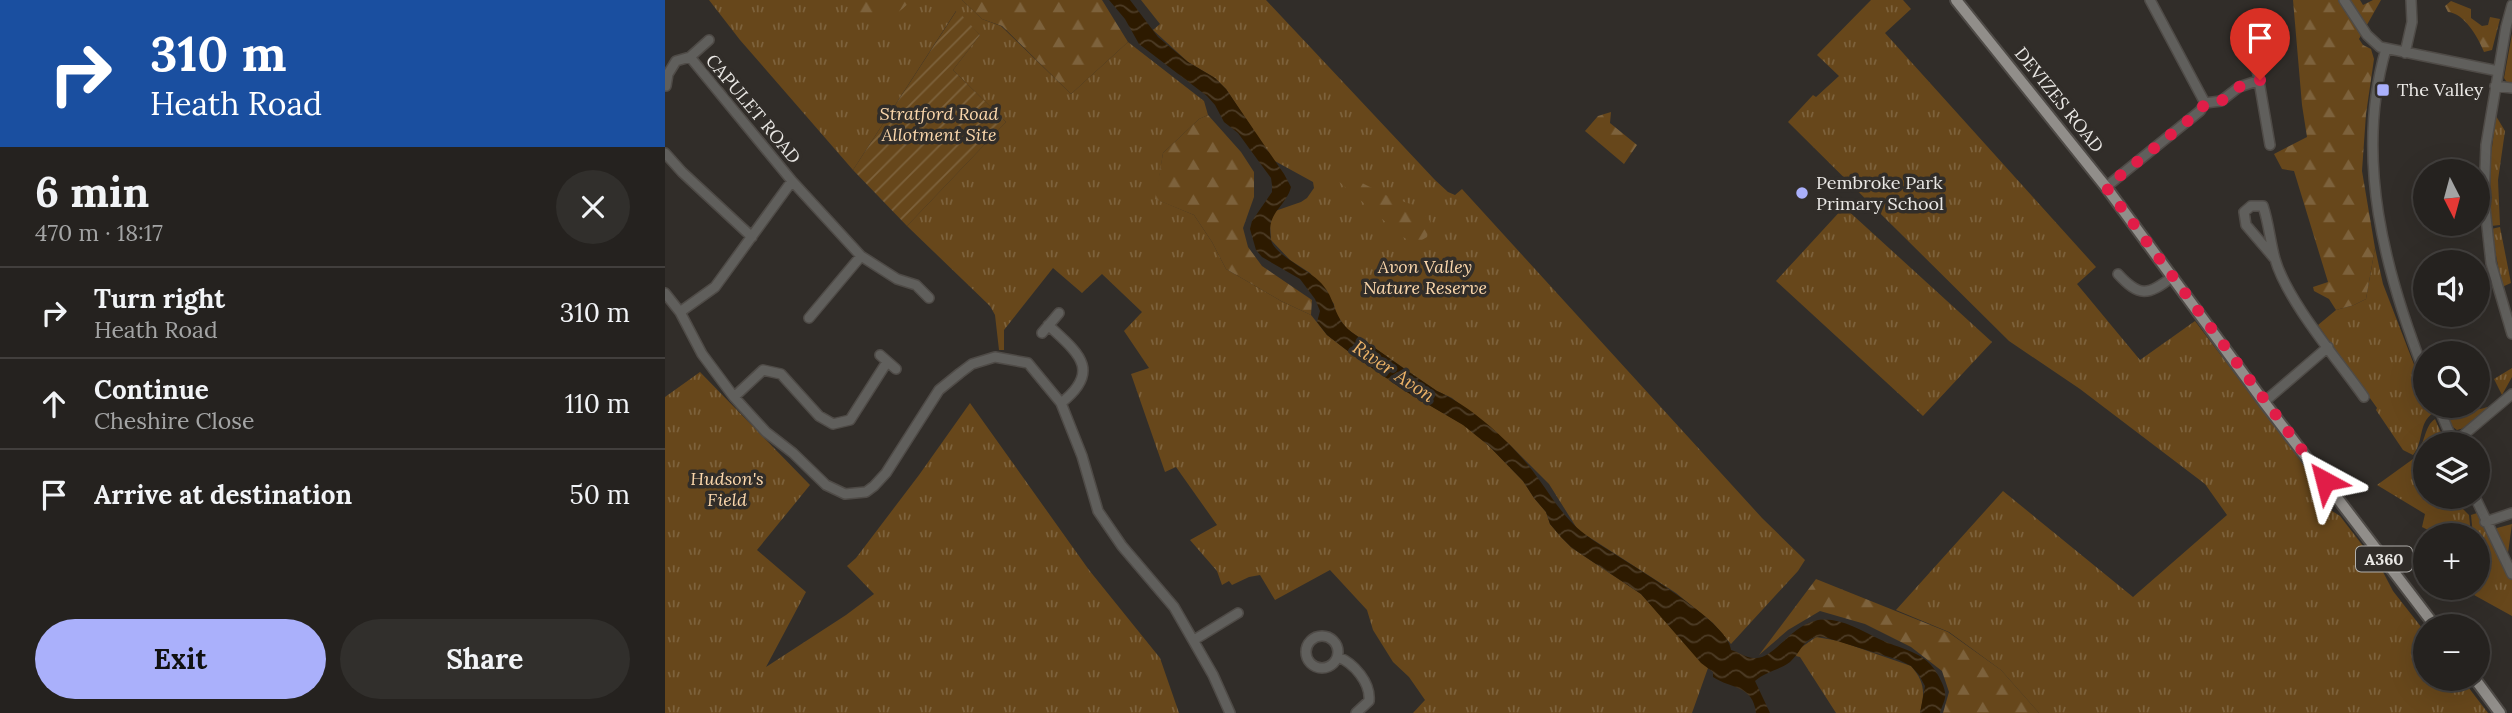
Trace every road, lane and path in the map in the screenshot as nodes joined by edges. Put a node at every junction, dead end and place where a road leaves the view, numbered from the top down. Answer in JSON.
{"nodes":[{"id":1,"x":1957,"y":0,"type":"edge"},
{"id":2,"x":2150,"y":0,"type":"edge"},
{"id":3,"x":2344,"y":0,"type":"edge"},
{"id":4,"x":2411,"y":0,"type":"edge"},
{"id":5,"x":2512,"y":5,"type":"edge"},
{"id":6,"x":2249,"y":23,"type":"dead end"},
{"id":7,"x":709,"y":40,"type":"dead end"},
{"id":8,"x":2386,"y":49,"type":"junction"},
{"id":9,"x":2405,"y":54,"type":"junction"},
{"id":10,"x":690,"y":57,"type":"junction"},
{"id":11,"x":2498,"y":71,"type":"junction"},
{"id":12,"x":2260,"y":80,"type":"junction"},
{"id":13,"x":666,"y":86,"type":"edge"},
{"id":14,"x":2495,"y":86,"type":"junction"},
{"id":15,"x":2512,"y":88,"type":"edge"},
{"id":16,"x":2205,"y":103,"type":"junction"},
{"id":17,"x":2270,"y":145,"type":"dead end"},
{"id":18,"x":665,"y":153,"type":"edge"},
{"id":19,"x":792,"y":181,"type":"junction"},
{"id":20,"x":2106,"y":187,"type":"junction"},
{"id":21,"x":752,"y":237,"type":"junction"},
{"id":22,"x":861,"y":256,"type":"junction"},
{"id":23,"x":2275,"y":259,"type":"junction"},
{"id":24,"x":2118,"y":274,"type":"dead end"},
{"id":25,"x":2172,"y":277,"type":"junction"},
{"id":26,"x":665,"y":293,"type":"edge"},
{"id":27,"x":929,"y":298,"type":"dead end"},
{"id":28,"x":680,"y":312,"type":"junction"},
{"id":29,"x":1059,"y":313,"type":"dead end"},
{"id":30,"x":809,"y":318,"type":"dead end"},
{"id":31,"x":2512,"y":334,"type":"edge"},
{"id":32,"x":2414,"y":341,"type":"edge"},
{"id":33,"x":2327,"y":347,"type":"junction"},
{"id":34,"x":896,"y":369,"type":"dead end"},
{"id":35,"x":2512,"y":394,"type":"edge"},
{"id":36,"x":734,"y":397,"type":"junction"},
{"id":37,"x":2364,"y":397,"type":"dead end"},
{"id":38,"x":2264,"y":402,"type":"junction"},
{"id":39,"x":1061,"y":403,"type":"junction"},
{"id":40,"x":2468,"y":432,"type":"edge"},
{"id":41,"x":2480,"y":509,"type":"edge"},
{"id":42,"x":2512,"y":513,"type":"edge"},
{"id":43,"x":2485,"y":522,"type":"junction"},
{"id":44,"x":2512,"y":574,"type":"edge"},
{"id":45,"x":1238,"y":613,"type":"dead end"},
{"id":46,"x":2426,"y":614,"type":"edge"},
{"id":47,"x":1194,"y":640,"type":"junction"},
{"id":48,"x":1338,"y":657,"type":"dead end"},
{"id":49,"x":2484,"y":691,"type":"edge"},
{"id":50,"x":1230,"y":713,"type":"edge"},
{"id":51,"x":1356,"y":713,"type":"edge"},
{"id":52,"x":2500,"y":713,"type":"edge"}],
"edges":[{"from":1,"to":20,"type":"main road","name":"DEVIZES ROAD","number":"A360"},
{"from":2,"to":16,"type":"street"},
{"from":3,"to":8,"type":"street"},
{"from":4,"to":9,"type":"street"},
{"from":5,"to":11,"type":"street"},
{"from":6,"to":12,"type":"street"},
{"from":7,"to":10,"type":"street"},
{"from":8,"to":9,"type":"street"},
{"from":8,"to":32,"type":"street"},
{"from":9,"to":11,"type":"street"},
{"from":10,"to":13,"type":"street","name":"CAPULET ROAD"},
{"from":10,"to":19,"type":"street","name":"CAPULET ROAD"},
{"from":11,"to":14,"type":"street"},
{"from":12,"to":16,"type":"street"},
{"from":12,"to":17,"type":"street"},
{"from":14,"to":15,"type":"street"},
{"from":14,"to":31,"type":"street"},
{"from":16,"to":20,"type":"street"},
{"from":18,"to":21,"type":"street"},
{"from":19,"to":21,"type":"street"},
{"from":19,"to":22,"type":"street","name":"CAPULET ROAD"},
{"from":20,"to":25,"type":"main road","name":"DEVIZES ROAD","number":"A360"},
{"from":21,"to":28,"type":"street"},
{"from":22,"to":27,"type":"street","name":"CAPULET ROAD"},
{"from":22,"to":30,"type":"street"},
{"from":23,"to":23,"type":"street"},
{"from":23,"to":33,"type":"street"},
{"from":24,"to":25,"type":"street"},
{"from":25,"to":38,"type":"main road","name":"DEVIZES ROAD","number":"A360"},
{"from":26,"to":28,"type":"street"},
{"from":28,"to":36,"type":"street"},
{"from":29,"to":39,"type":"street"},
{"from":33,"to":37,"type":"street"},
{"from":33,"to":38,"type":"street"},
{"from":34,"to":36,"type":"street"},
{"from":35,"to":40,"type":"street"},
{"from":36,"to":39,"type":"street"},
{"from":38,"to":46,"type":"main road","name":"DEVIZES ROAD","number":"A360"},
{"from":39,"to":47,"type":"street"},
{"from":41,"to":43,"type":"street"},
{"from":42,"to":43,"type":"street"},
{"from":43,"to":44,"type":"street"},
{"from":45,"to":47,"type":"street"},
{"from":47,"to":50,"type":"street"},
{"from":48,"to":51,"type":"street"},
{"from":49,"to":52,"type":"main road"}]}
